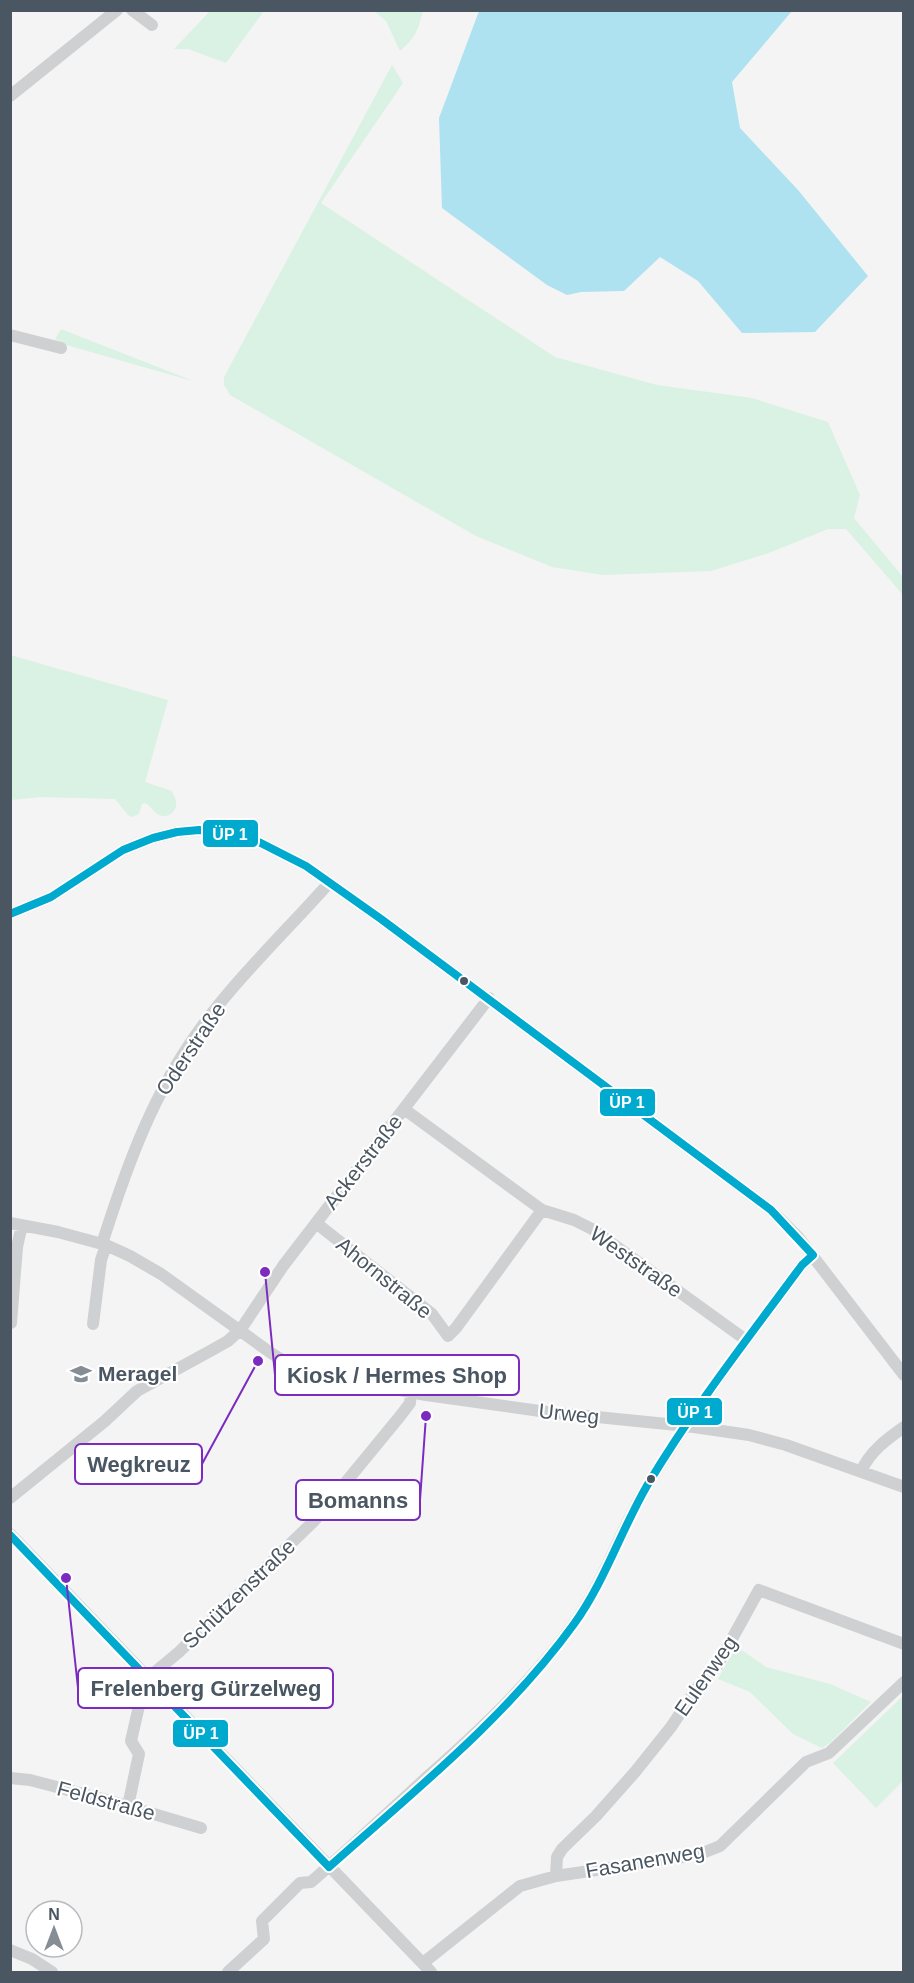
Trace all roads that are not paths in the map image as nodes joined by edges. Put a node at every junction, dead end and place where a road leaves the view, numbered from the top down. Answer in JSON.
{"nodes":[{"id":1,"x":117,"y":10,"type":"edge"},
{"id":2,"x":132,"y":10,"type":"edge"},
{"id":3,"x":152,"y":24,"type":"dead end"},
{"id":4,"x":10,"y":96,"type":"edge"},
{"id":5,"x":10,"y":335,"type":"edge"},
{"id":6,"x":61,"y":348,"type":"dead end"},
{"id":7,"x":329,"y":883,"type":"junction"},
{"id":8,"x":10,"y":914,"type":"edge"},
{"id":9,"x":489,"y":998,"type":"junction"},
{"id":10,"x":404,"y":1109,"type":"junction"},
{"id":11,"x":542,"y":1210,"type":"junction"},
{"id":12,"x":16,"y":1224,"type":"edge"},
{"id":13,"x":316,"y":1224,"type":"junction"},
{"id":14,"x":104,"y":1245,"type":"junction"},
{"id":15,"x":813,"y":1255,"type":"junction"},
{"id":16,"x":11,"y":1323,"type":"edge"},
{"id":17,"x":93,"y":1324,"type":"dead end"},
{"id":18,"x":241,"y":1329,"type":"junction"},
{"id":19,"x":746,"y":1340,"type":"junction"},
{"id":20,"x":903,"y":1375,"type":"edge"},
{"id":21,"x":411,"y":1393,"type":"junction"},
{"id":22,"x":687,"y":1426,"type":"junction"},
{"id":23,"x":903,"y":1427,"type":"edge"},
{"id":24,"x":861,"y":1472,"type":"junction"},
{"id":25,"x":903,"y":1487,"type":"edge"},
{"id":26,"x":10,"y":1497,"type":"edge"},
{"id":27,"x":10,"y":1534,"type":"edge"},
{"id":28,"x":903,"y":1644,"type":"edge"},
{"id":29,"x":151,"y":1680,"type":"junction"},
{"id":30,"x":903,"y":1682,"type":"edge"},
{"id":31,"x":10,"y":1778,"type":"edge"},
{"id":32,"x":128,"y":1806,"type":"junction"},
{"id":33,"x":201,"y":1828,"type":"dead end"},
{"id":34,"x":329,"y":1867,"type":"junction"},
{"id":35,"x":556,"y":1876,"type":"junction"},
{"id":36,"x":10,"y":1950,"type":"edge"},
{"id":37,"x":427,"y":1968,"type":"edge"},
{"id":38,"x":52,"y":1972,"type":"edge"},
{"id":39,"x":228,"y":1972,"type":"edge"}],
"edges":[{"from":1,"to":4,"type":"street"},
{"from":2,"to":3,"type":"street"},
{"from":5,"to":6,"type":"street"},
{"from":7,"to":8,"type":"street"},
{"from":7,"to":9,"type":"street"},
{"from":7,"to":14,"type":"street","name":"Oderstraße"},
{"from":9,"to":10,"type":"street","name":"Ackerstraße"},
{"from":9,"to":15,"type":"street"},
{"from":10,"to":11,"type":"street","name":"Weststraße"},
{"from":10,"to":13,"type":"street","name":"Ackerstraße"},
{"from":11,"to":13,"type":"street","name":"Ahornstraße"},
{"from":11,"to":19,"type":"street","name":"Weststraße"},
{"from":12,"to":14,"type":"street","name":"Urweg"},
{"from":12,"to":16,"type":"street"},
{"from":13,"to":18,"type":"street","name":"Ackerstraße"},
{"from":14,"to":17,"type":"street","name":"Oderstraße"},
{"from":14,"to":18,"type":"street","name":"Urweg"},
{"from":15,"to":19,"type":"street"},
{"from":15,"to":20,"type":"street"},
{"from":18,"to":21,"type":"street","name":"Urweg"},
{"from":18,"to":26,"type":"street","name":"Ackerstraße"},
{"from":19,"to":22,"type":"street"},
{"from":21,"to":22,"type":"street","name":"Urweg"},
{"from":21,"to":29,"type":"street","name":"Schützenstraße"},
{"from":22,"to":24,"type":"street","name":"Urweg"},
{"from":22,"to":34,"type":"street"},
{"from":23,"to":24,"type":"street"},
{"from":24,"to":25,"type":"street","name":"Urweg"},
{"from":27,"to":29,"type":"street"},
{"from":28,"to":35,"type":"street","name":"Eulenweg"},
{"from":29,"to":32,"type":"street","name":"Schützenstraße"},
{"from":29,"to":34,"type":"street"},
{"from":30,"to":35,"type":"street","name":"Fasanenweg"},
{"from":31,"to":32,"type":"street","name":"Feldstraße"},
{"from":32,"to":33,"type":"street","name":"Feldstraße"},
{"from":34,"to":37,"type":"street"},
{"from":34,"to":39,"type":"street"},
{"from":35,"to":37,"type":"street","name":"Fasanenweg"},
{"from":36,"to":38,"type":"street"}]}
